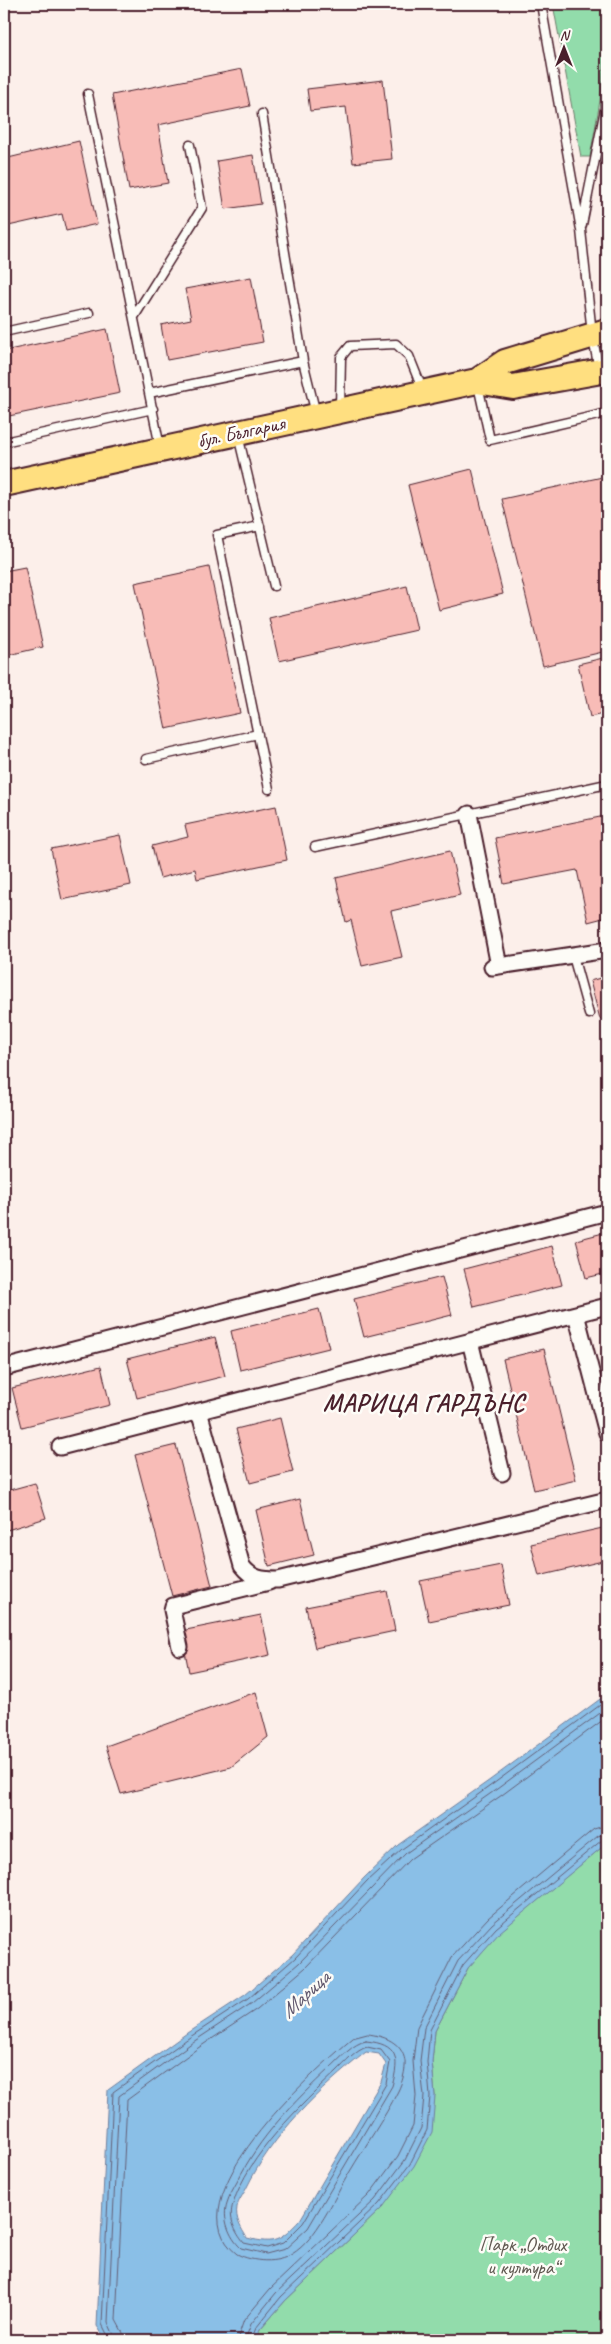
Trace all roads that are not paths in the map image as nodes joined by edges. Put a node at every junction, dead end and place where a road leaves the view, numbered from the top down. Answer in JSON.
{"nodes":[{"id":1,"x":541,"y":4,"type":"edge"},
{"id":2,"x":88,"y":94,"type":"dead end"},
{"id":3,"x":607,"y":99,"type":"edge"},
{"id":4,"x":262,"y":114,"type":"dead end"},
{"id":5,"x":190,"y":145,"type":"dead end"},
{"id":6,"x":581,"y":230,"type":"junction"},
{"id":7,"x":88,"y":313,"type":"dead end"},
{"id":8,"x":134,"y":318,"type":"junction"},
{"id":9,"x":4,"y":332,"type":"edge"},
{"id":10,"x":600,"y":333,"type":"edge"},
{"id":11,"x":303,"y":361,"type":"junction"},
{"id":12,"x":603,"y":370,"type":"edge"},
{"id":13,"x":477,"y":381,"type":"junction"},
{"id":14,"x":424,"y":392,"type":"junction"},
{"id":15,"x":149,"y":393,"type":"junction"},
{"id":16,"x":153,"y":409,"type":"junction"},
{"id":17,"x":340,"y":411,"type":"junction"},
{"id":18,"x":607,"y":413,"type":"edge"},
{"id":19,"x":316,"y":416,"type":"junction"},
{"id":20,"x":238,"y":433,"type":"junction"},
{"id":21,"x":4,"y":442,"type":"edge"},
{"id":22,"x":161,"y":449,"type":"junction"},
{"id":23,"x":4,"y":484,"type":"edge"},
{"id":24,"x":260,"y":526,"type":"junction"},
{"id":25,"x":274,"y":586,"type":"dead end"},
{"id":26,"x":258,"y":734,"type":"junction"},
{"id":27,"x":146,"y":759,"type":"dead end"},
{"id":28,"x":607,"y":784,"type":"edge"},
{"id":29,"x":269,"y":789,"type":"dead end"},
{"id":30,"x":469,"y":814,"type":"junction"},
{"id":31,"x":315,"y":847,"type":"dead end"},
{"id":32,"x":607,"y":950,"type":"edge"},
{"id":33,"x":573,"y":956,"type":"junction"},
{"id":34,"x":589,"y":1014,"type":"dead end"},
{"id":35,"x":607,"y":1212,"type":"edge"},
{"id":36,"x":607,"y":1306,"type":"edge"},
{"id":37,"x":576,"y":1314,"type":"junction"},
{"id":38,"x":470,"y":1341,"type":"junction"},
{"id":39,"x":4,"y":1368,"type":"edge"},
{"id":40,"x":199,"y":1411,"type":"junction"},
{"id":41,"x":607,"y":1433,"type":"edge"},
{"id":42,"x":60,"y":1447,"type":"dead end"},
{"id":43,"x":502,"y":1473,"type":"dead end"},
{"id":44,"x":607,"y":1500,"type":"edge"},
{"id":45,"x":278,"y":1580,"type":"junction"},
{"id":46,"x":180,"y":1647,"type":"dead end"}],
"edges":[{"from":1,"to":6,"type":"lane"},
{"from":2,"to":8,"type":"lane"},
{"from":3,"to":6,"type":"lane"},
{"from":4,"to":11,"type":"lane"},
{"from":5,"to":8,"type":"lane"},
{"from":6,"to":10,"type":"lane"},
{"from":7,"to":9,"type":"lane"},
{"from":8,"to":15,"type":"lane"},
{"from":10,"to":12,"type":"lane"},
{"from":10,"to":13,"type":"main road","name":"бул. България"},
{"from":11,"to":15,"type":"lane"},
{"from":11,"to":19,"type":"lane"},
{"from":12,"to":13,"type":"main road","name":"бул. България"},
{"from":13,"to":14,"type":"main road","name":"бул. България"},
{"from":13,"to":18,"type":"lane"},
{"from":14,"to":17,"type":"main road","name":"бул. България"},
{"from":14,"to":17,"type":"lane"},
{"from":15,"to":16,"type":"lane"},
{"from":16,"to":21,"type":"lane"},
{"from":16,"to":22,"type":"lane"},
{"from":17,"to":19,"type":"main road","name":"бул. България"},
{"from":19,"to":20,"type":"main road","name":"бул. България"},
{"from":20,"to":22,"type":"main road","name":"бул. България"},
{"from":20,"to":24,"type":"lane"},
{"from":22,"to":23,"type":"main road","name":"бул. България"},
{"from":24,"to":25,"type":"lane"},
{"from":24,"to":26,"type":"lane"},
{"from":26,"to":27,"type":"lane"},
{"from":26,"to":29,"type":"lane"},
{"from":28,"to":30,"type":"lane"},
{"from":30,"to":31,"type":"lane"},
{"from":30,"to":33,"type":"street"},
{"from":32,"to":33,"type":"street"},
{"from":33,"to":34,"type":"lane"},
{"from":35,"to":39,"type":"street"},
{"from":36,"to":37,"type":"street"},
{"from":37,"to":38,"type":"street"},
{"from":37,"to":41,"type":"street"},
{"from":38,"to":40,"type":"street"},
{"from":38,"to":43,"type":"street"},
{"from":40,"to":42,"type":"street"},
{"from":40,"to":45,"type":"street"},
{"from":44,"to":45,"type":"street"},
{"from":45,"to":46,"type":"street"}]}
